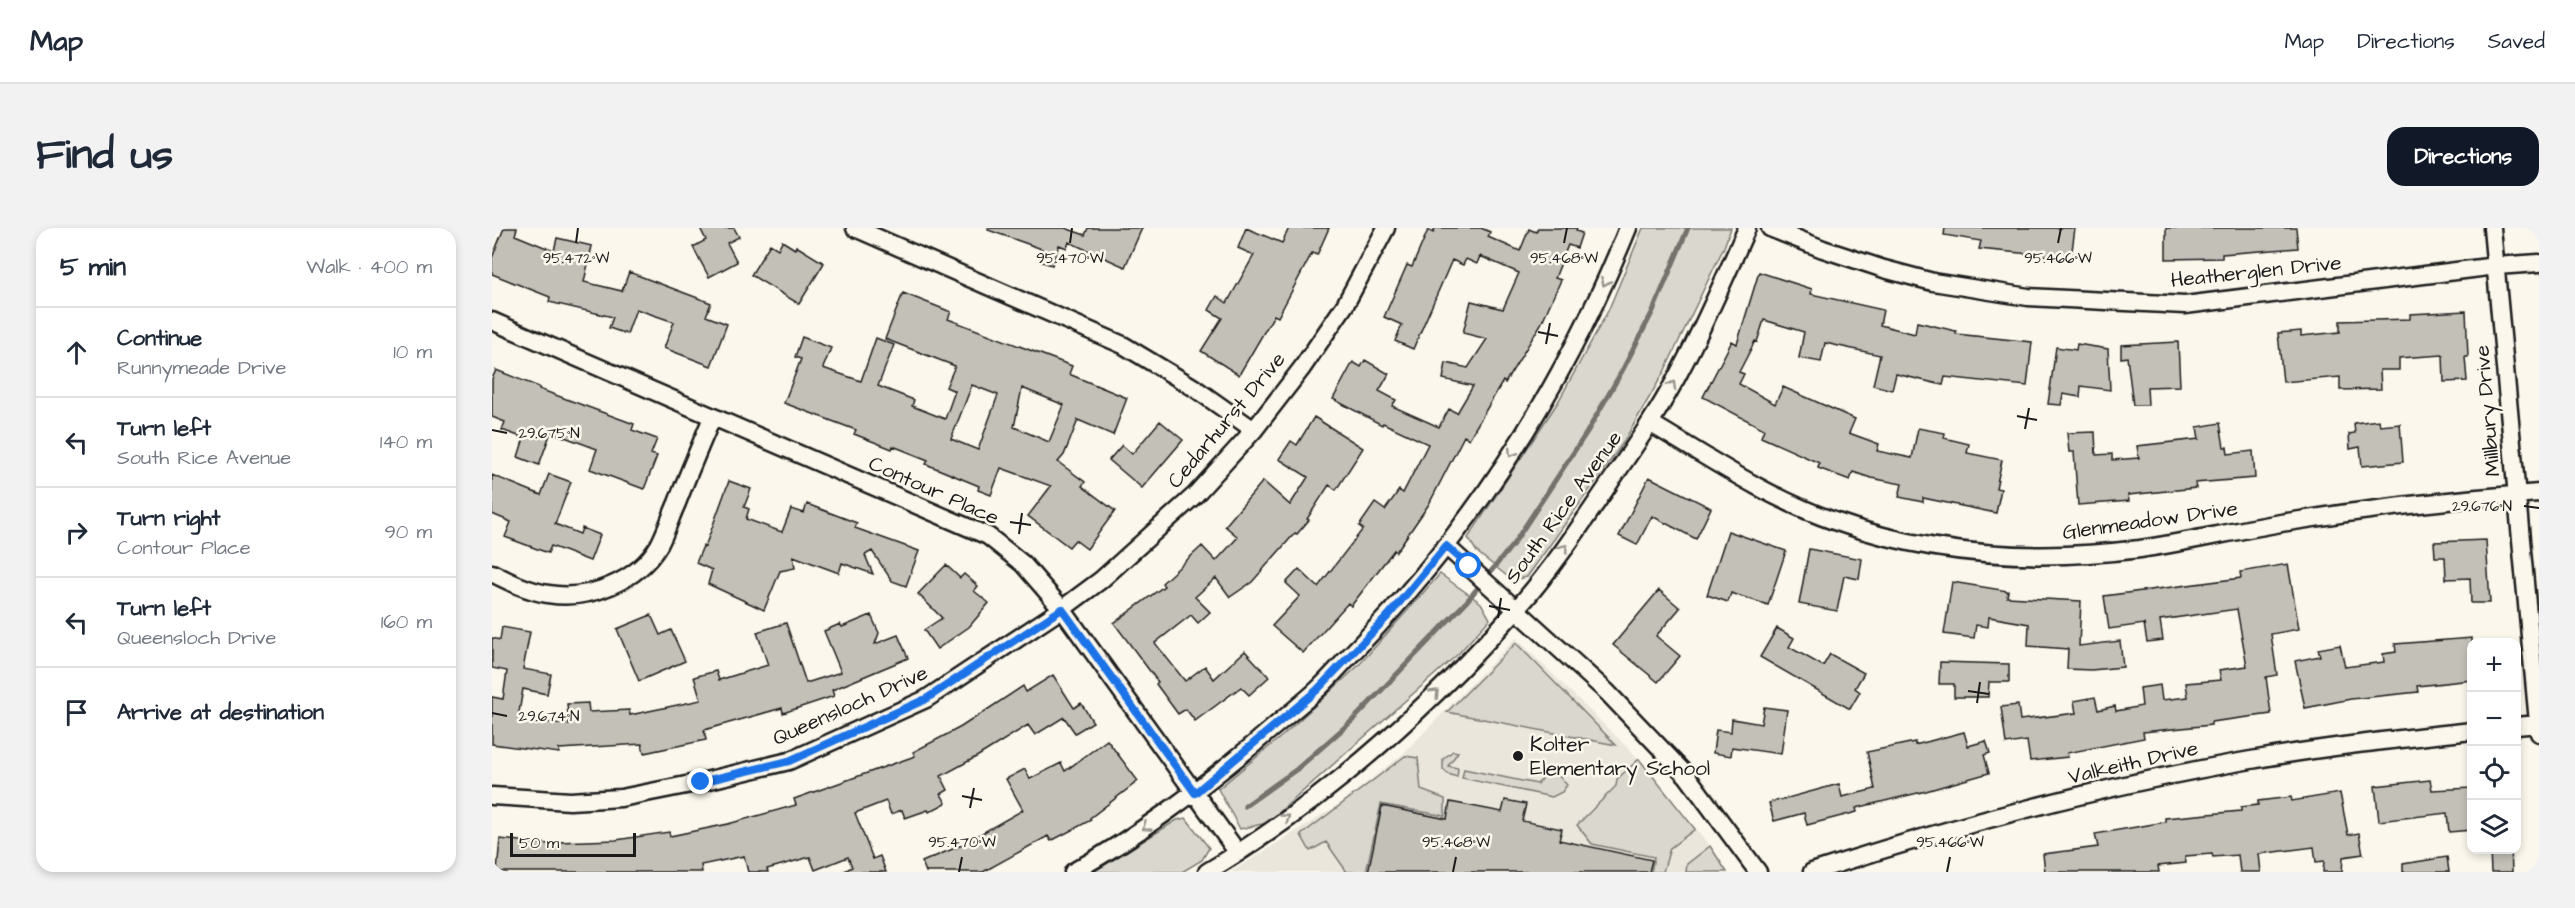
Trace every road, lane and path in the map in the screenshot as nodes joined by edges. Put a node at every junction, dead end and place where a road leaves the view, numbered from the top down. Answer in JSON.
{"nodes":[{"id":1,"x":855,"y":228,"type":"edge"},
{"id":2,"x":1386,"y":228,"type":"edge"},
{"id":3,"x":1628,"y":228,"type":"edge"},
{"id":4,"x":1747,"y":228,"type":"edge"},
{"id":5,"x":1770,"y":228,"type":"edge"},
{"id":6,"x":2493,"y":228,"type":"edge"},
{"id":7,"x":2539,"y":263,"type":"edge"},
{"id":8,"x":2496,"y":266,"type":"junction"},
{"id":9,"x":492,"y":321,"type":"edge"},
{"id":10,"x":712,"y":418,"type":"junction"},
{"id":11,"x":1650,"y":423,"type":"junction"},
{"id":12,"x":1254,"y":430,"type":"junction"},
{"id":13,"x":2539,"y":493,"type":"edge"},
{"id":14,"x":2517,"y":494,"type":"junction"},
{"id":15,"x":1446,"y":546,"type":"junction"},
{"id":16,"x":492,"y":573,"type":"edge"},
{"id":17,"x":1062,"y":609,"type":"junction"},
{"id":18,"x":1517,"y":609,"type":"junction"},
{"id":19,"x":2521,"y":726,"type":"edge"},
{"id":20,"x":2539,"y":727,"type":"edge"},
{"id":21,"x":2467,"y":732,"type":"edge"},
{"id":22,"x":1195,"y":793,"type":"junction"},
{"id":23,"x":492,"y":796,"type":"edge"},
{"id":24,"x":1238,"y":853,"type":"junction"},
{"id":25,"x":1073,"y":872,"type":"edge"},
{"id":26,"x":1207,"y":872,"type":"edge"},
{"id":27,"x":1758,"y":872,"type":"edge"},
{"id":28,"x":1812,"y":872,"type":"edge"}],
"edges":[{"from":1,"to":12,"type":"street"},
{"from":2,"to":12,"type":"street","name":"Cedarhurst Drive"},
{"from":3,"to":15,"type":"street","one_way":true},
{"from":11,"to":4,"type":"street","name":"South Rice Avenue","one_way":true},
{"from":5,"to":8,"type":"street","name":"Heatherglen Drive"},
{"from":6,"to":8,"type":"street","name":"Millbury Drive"},
{"from":7,"to":8,"type":"street","name":"Heatherglen Drive"},
{"from":8,"to":14,"type":"street","name":"Millbury Drive"},
{"from":9,"to":10,"type":"street","name":"Contour Place"},
{"from":10,"to":16,"type":"street"},
{"from":10,"to":17,"type":"street","name":"Contour Place"},
{"from":11,"to":14,"type":"street","name":"Glenmeadow Drive"},
{"from":18,"to":11,"type":"street","name":"South Rice Avenue","one_way":true},
{"from":12,"to":17,"type":"street","name":"Cedarhurst Drive"},
{"from":13,"to":14,"type":"street","name":"Glenmeadow Drive"},
{"from":14,"to":20,"type":"street","name":"Millbury Drive"},
{"from":15,"to":18,"type":"street"},
{"from":15,"to":22,"type":"street"},
{"from":17,"to":22,"type":"street","name":"Contour Place"},
{"from":17,"to":23,"type":"street","name":"Queensloch Drive"},
{"from":24,"to":18,"type":"street","name":"South Rice Avenue","one_way":true},
{"from":18,"to":27,"type":"street"},
{"from":19,"to":20,"type":"street"},
{"from":21,"to":28,"type":"street","name":"Valkeith Drive"},
{"from":22,"to":24,"type":"street","name":"Contour Place"},
{"from":22,"to":25,"type":"street","one_way":true},
{"from":24,"to":26,"type":"street","name":"South Rice Avenue"}]}
